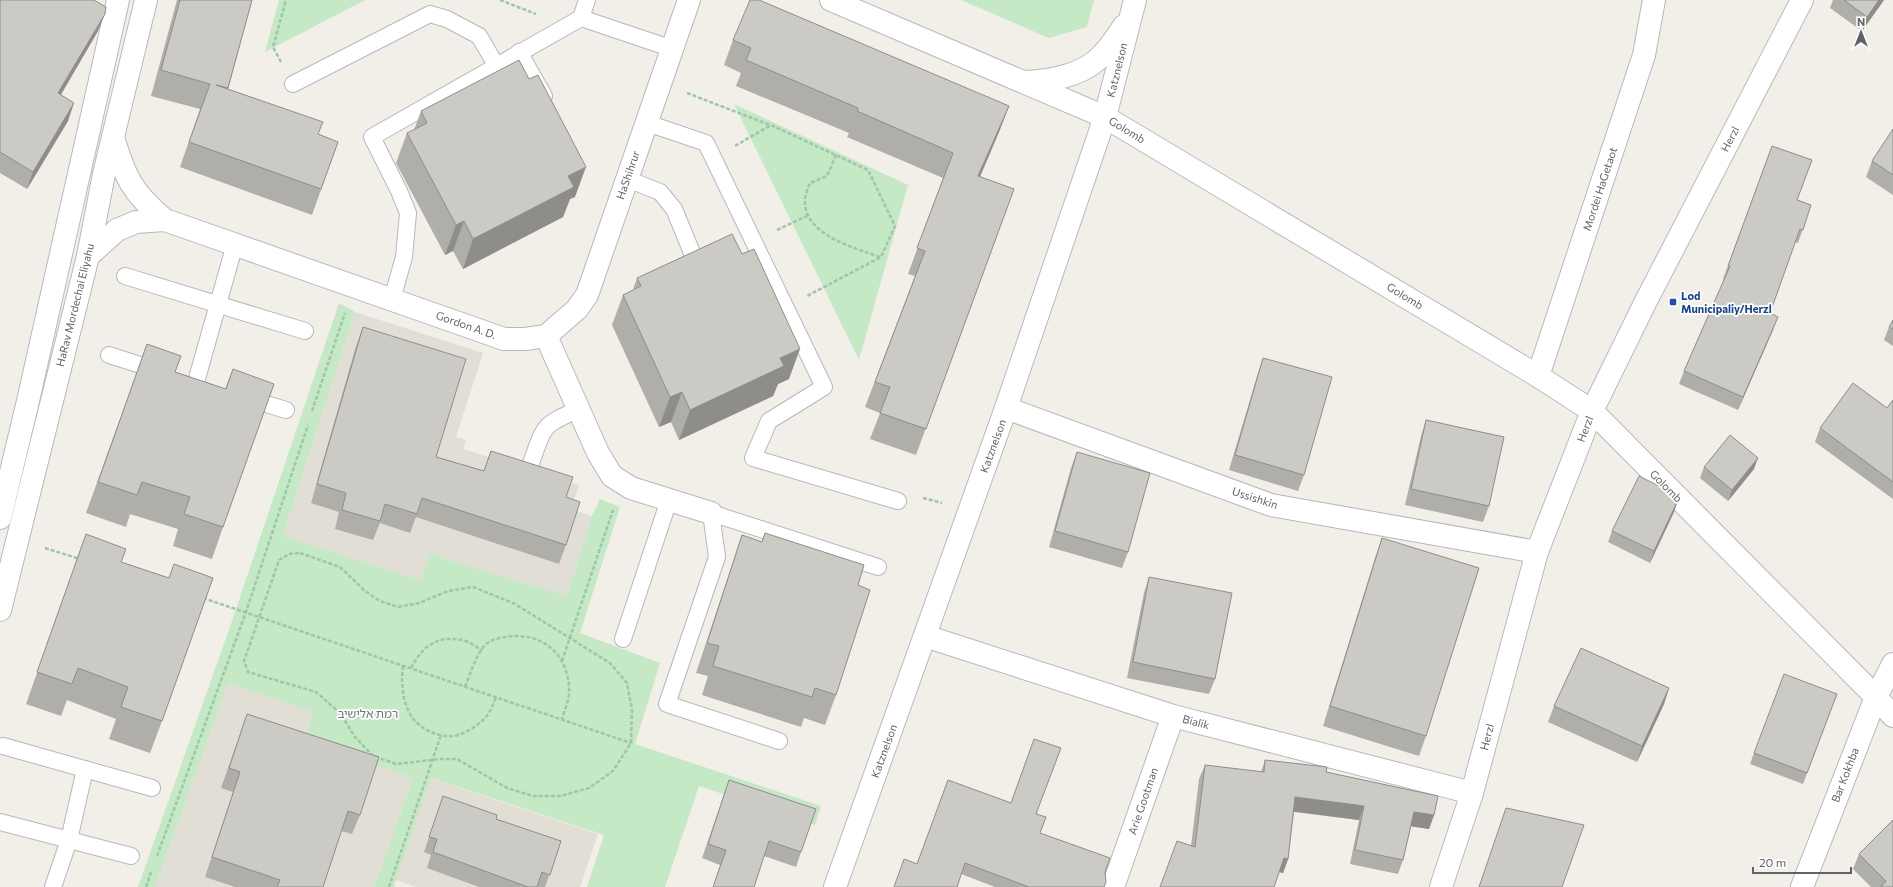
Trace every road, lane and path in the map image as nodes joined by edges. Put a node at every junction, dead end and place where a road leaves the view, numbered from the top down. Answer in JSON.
{"nodes":[{"id":1,"x":118,"y":0,"type":"edge"},
{"id":2,"x":146,"y":0,"type":"edge"},
{"id":3,"x":286,"y":0,"type":"edge"},
{"id":4,"x":500,"y":0,"type":"edge"},
{"id":5,"x":587,"y":0,"type":"edge"},
{"id":6,"x":689,"y":0,"type":"edge"},
{"id":7,"x":831,"y":0,"type":"edge"},
{"id":8,"x":1654,"y":0,"type":"edge"},
{"id":9,"x":1802,"y":0,"type":"edge"},
{"id":10,"x":1132,"y":10,"type":"edge"},
{"id":11,"x":581,"y":18,"type":"junction"},
{"id":12,"x":566,"y":26,"type":"junction"},
{"id":13,"x":673,"y":49,"type":"junction"},
{"id":14,"x":519,"y":52,"type":"junction"},
{"id":15,"x":496,"y":65,"type":"junction"},
{"id":16,"x":660,"y":82,"type":"junction"},
{"id":17,"x":1023,"y":82,"type":"junction"},
{"id":18,"x":293,"y":84,"type":"joint"},
{"id":19,"x":552,"y":111,"type":"edge"},
{"id":20,"x":1105,"y":117,"type":"junction"},
{"id":21,"x":646,"y":123,"type":"junction"},
{"id":22,"x":771,"y":125,"type":"junction"},
{"id":23,"x":113,"y":137,"type":"junction"},
{"id":24,"x":836,"y":155,"type":"junction"},
{"id":25,"x":714,"y":158,"type":"junction"},
{"id":26,"x":627,"y":179,"type":"junction"},
{"id":27,"x":807,"y":216,"type":"junction"},
{"id":28,"x":165,"y":220,"type":"junction"},
{"id":29,"x":753,"y":241,"type":"junction"},
{"id":30,"x":235,"y":244,"type":"junction"},
{"id":31,"x":88,"y":256,"type":"junction"},
{"id":32,"x":881,"y":257,"type":"junction"},
{"id":33,"x":697,"y":266,"type":"edge"},
{"id":34,"x":125,"y":276,"type":"dead end"},
{"id":35,"x":354,"y":286,"type":"junction"},
{"id":36,"x":392,"y":299,"type":"junction"},
{"id":37,"x":218,"y":305,"type":"junction"},
{"id":38,"x":786,"y":308,"type":"junction"},
{"id":39,"x":306,"y":331,"type":"dead end"},
{"id":40,"x":546,"y":336,"type":"junction"},
{"id":41,"x":109,"y":355,"type":"dead end"},
{"id":42,"x":1538,"y":376,"type":"junction"},
{"id":43,"x":234,"y":394,"type":"edge"},
{"id":44,"x":1006,"y":408,"type":"junction"},
{"id":45,"x":579,"y":409,"type":"junction"},
{"id":46,"x":286,"y":410,"type":"dead end"},
{"id":47,"x":1592,"y":411,"type":"junction"},
{"id":48,"x":311,"y":415,"type":"dead end"},
{"id":49,"x":309,"y":422,"type":"dead end"},
{"id":50,"x":531,"y":463,"type":"edge"},
{"id":51,"x":621,"y":484,"type":"junction"},
{"id":52,"x":669,"y":500,"type":"junction"},
{"id":53,"x":898,"y":502,"type":"joint"},
{"id":54,"x":970,"y":511,"type":"junction"},
{"id":55,"x":711,"y":514,"type":"junction"},
{"id":56,"x":0,"y":518,"type":"edge"},
{"id":57,"x":17,"y":539,"type":"junction"},
{"id":58,"x":1537,"y":552,"type":"junction"},
{"id":59,"x":86,"y":561,"type":"edge"},
{"id":60,"x":878,"y":567,"type":"dead end"},
{"id":61,"x":200,"y":598,"type":"edge"},
{"id":62,"x":0,"y":610,"type":"edge"},
{"id":63,"x":246,"y":612,"type":"junction"},
{"id":64,"x":259,"y":616,"type":"junction"},
{"id":65,"x":925,"y":636,"type":"junction"},
{"id":66,"x":569,"y":639,"type":"junction"},
{"id":67,"x":623,"y":639,"type":"dead end"},
{"id":68,"x":482,"y":650,"type":"junction"},
{"id":69,"x":562,"y":661,"type":"junction"},
{"id":70,"x":1893,"y":664,"type":"edge"},
{"id":71,"x":403,"y":666,"type":"junction"},
{"id":72,"x":411,"y":668,"type":"junction"},
{"id":73,"x":465,"y":687,"type":"junction"},
{"id":74,"x":496,"y":697,"type":"junction"},
{"id":75,"x":1876,"y":697,"type":"junction"},
{"id":76,"x":1173,"y":716,"type":"junction"},
{"id":77,"x":1893,"y":716,"type":"edge"},
{"id":78,"x":562,"y":719,"type":"junction"},
{"id":79,"x":441,"y":735,"type":"junction"},
{"id":80,"x":779,"y":741,"type":"dead end"},
{"id":81,"x":631,"y":743,"type":"junction"},
{"id":82,"x":4,"y":746,"type":"dead end"},
{"id":83,"x":432,"y":760,"type":"junction"},
{"id":84,"x":85,"y":768,"type":"junction"},
{"id":85,"x":152,"y":788,"type":"dead end"},
{"id":86,"x":1472,"y":793,"type":"junction"},
{"id":87,"x":0,"y":822,"type":"edge"},
{"id":88,"x":68,"y":840,"type":"junction"},
{"id":89,"x":131,"y":856,"type":"dead end"},
{"id":90,"x":157,"y":857,"type":"dead end"},
{"id":91,"x":154,"y":865,"type":"dead end"},
{"id":92,"x":53,"y":887,"type":"edge"},
{"id":93,"x":146,"y":887,"type":"edge"},
{"id":94,"x":389,"y":887,"type":"edge"},
{"id":95,"x":835,"y":887,"type":"edge"},
{"id":96,"x":1113,"y":887,"type":"edge"},
{"id":97,"x":1441,"y":887,"type":"edge"},
{"id":98,"x":1802,"y":887,"type":"edge"}],
"edges":[{"from":1,"to":56,"type":"street"},
{"from":2,"to":23,"type":"street","name":"HaRav Mordechai Eliyahu"},
{"from":3,"to":18,"type":"path"},
{"from":4,"to":12,"type":"path"},
{"from":5,"to":11,"type":"lane"},
{"from":6,"to":13,"type":"street","name":"HaShihrur"},
{"from":7,"to":17,"type":"street","name":"Golomb"},
{"from":8,"to":42,"type":"street","name":"Mordei HaGetaot"},
{"from":9,"to":47,"type":"street","name":"Herzl"},
{"from":10,"to":17,"type":"street"},
{"from":10,"to":20,"type":"street","name":"Katznelson"},
{"from":11,"to":12,"type":"lane"},
{"from":11,"to":13,"type":"lane"},
{"from":12,"to":14,"type":"lane"},
{"from":13,"to":16,"type":"street","name":"HaShihrur"},
{"from":14,"to":15,"type":"lane"},
{"from":14,"to":19,"type":"lane"},
{"from":15,"to":18,"type":"lane"},
{"from":15,"to":36,"type":"lane"},
{"from":16,"to":21,"type":"street","name":"HaShihrur"},
{"from":16,"to":22,"type":"path"},
{"from":17,"to":20,"type":"street","name":"Golomb"},
{"from":20,"to":42,"type":"street","name":"Golomb"},
{"from":20,"to":44,"type":"street","name":"Katznelson"},
{"from":21,"to":25,"type":"lane"},
{"from":21,"to":26,"type":"street","name":"HaShihrur"},
{"from":22,"to":24,"type":"path"},
{"from":22,"to":25,"type":"path"},
{"from":23,"to":28,"type":"street","name":"Gordon A. D."},
{"from":23,"to":31,"type":"street","name":"HaRav Mordechai Eliyahu"},
{"from":24,"to":27,"type":"path"},
{"from":24,"to":32,"type":"path"},
{"from":25,"to":29,"type":"lane"},
{"from":26,"to":33,"type":"lane"},
{"from":26,"to":40,"type":"street","name":"HaShihrur"},
{"from":27,"to":29,"type":"path"},
{"from":27,"to":32,"type":"path"},
{"from":28,"to":30,"type":"street","name":"Gordon A. D."},
{"from":28,"to":31,"type":"street","name":"Gordon A. D."},
{"from":29,"to":38,"type":"lane"},
{"from":30,"to":35,"type":"street","name":"Gordon A. D."},
{"from":30,"to":37,"type":"lane"},
{"from":31,"to":57,"type":"street","name":"HaRav Mordechai Eliyahu"},
{"from":32,"to":38,"type":"path"},
{"from":34,"to":37,"type":"lane"},
{"from":35,"to":36,"type":"street","name":"Gordon A. D."},
{"from":35,"to":48,"type":"path"},
{"from":36,"to":40,"type":"street","name":"Gordon A. D."},
{"from":37,"to":39,"type":"lane"},
{"from":37,"to":41,"type":"lane"},
{"from":38,"to":53,"type":"lane"},
{"from":40,"to":45,"type":"street"},
{"from":42,"to":47,"type":"street","name":"Golomb"},
{"from":43,"to":46,"type":"lane"},
{"from":44,"to":54,"type":"street","name":"Katznelson"},
{"from":44,"to":58,"type":"street","name":"Ussishkin"},
{"from":45,"to":50,"type":"lane"},
{"from":45,"to":51,"type":"street"},
{"from":47,"to":58,"type":"street","name":"Herzl"},
{"from":47,"to":75,"type":"street","name":"Golomb"},
{"from":49,"to":63,"type":"path"},
{"from":51,"to":52,"type":"street"},
{"from":51,"to":66,"type":"path"},
{"from":52,"to":55,"type":"street"},
{"from":52,"to":67,"type":"lane"},
{"from":53,"to":54,"type":"path"},
{"from":54,"to":65,"type":"street","name":"Katznelson"},
{"from":55,"to":60,"type":"lane"},
{"from":55,"to":80,"type":"lane"},
{"from":57,"to":59,"type":"path"},
{"from":57,"to":62,"type":"street","name":"HaRav Mordechai Eliyahu"},
{"from":58,"to":86,"type":"street","name":"Herzl"},
{"from":61,"to":63,"type":"path"},
{"from":63,"to":64,"type":"path"},
{"from":63,"to":90,"type":"path"},
{"from":64,"to":66,"type":"path"},
{"from":64,"to":71,"type":"path"},
{"from":64,"to":83,"type":"path"},
{"from":65,"to":76,"type":"street","name":"Bialik"},
{"from":65,"to":95,"type":"street","name":"Katznelson"},
{"from":66,"to":69,"type":"path"},
{"from":66,"to":81,"type":"path"},
{"from":68,"to":69,"type":"path"},
{"from":68,"to":72,"type":"path"},
{"from":68,"to":73,"type":"path"},
{"from":69,"to":78,"type":"path"},
{"from":70,"to":75,"type":"street","name":"Bar Kokhba"},
{"from":71,"to":72,"type":"path"},
{"from":71,"to":79,"type":"path"},
{"from":72,"to":73,"type":"path"},
{"from":73,"to":74,"type":"path"},
{"from":74,"to":78,"type":"path"},
{"from":74,"to":79,"type":"path"},
{"from":75,"to":77,"type":"street","name":"Golomb"},
{"from":75,"to":98,"type":"street","name":"Bar Kokhba"},
{"from":76,"to":86,"type":"street","name":"Bialik"},
{"from":76,"to":96,"type":"street","name":"Arie Gootman"},
{"from":78,"to":81,"type":"path"},
{"from":79,"to":83,"type":"path"},
{"from":81,"to":83,"type":"path"},
{"from":82,"to":84,"type":"lane"},
{"from":83,"to":94,"type":"path"},
{"from":84,"to":85,"type":"lane"},
{"from":84,"to":88,"type":"lane"},
{"from":86,"to":97,"type":"street","name":"Herzl"},
{"from":87,"to":88,"type":"lane"},
{"from":88,"to":89,"type":"lane"},
{"from":88,"to":92,"type":"lane"},
{"from":91,"to":93,"type":"path"}]}
